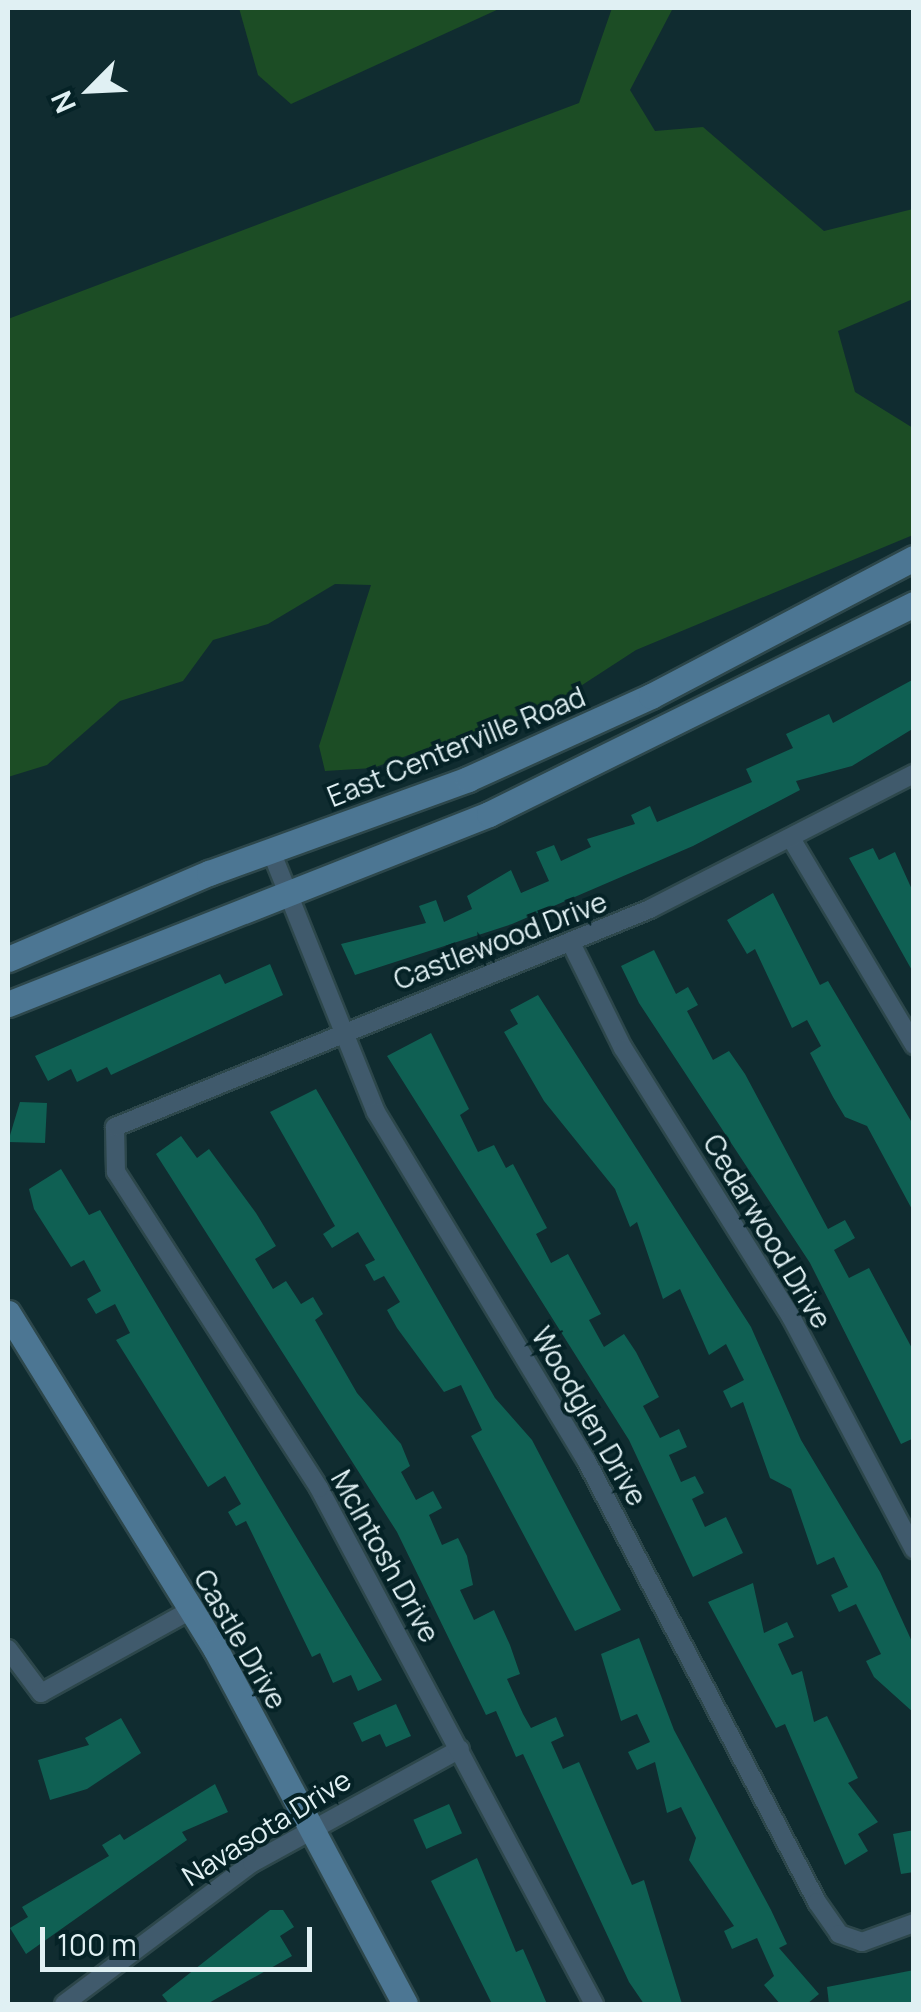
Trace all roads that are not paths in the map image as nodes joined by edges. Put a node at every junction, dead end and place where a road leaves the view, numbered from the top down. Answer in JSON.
{"nodes":[{"id":1,"x":914,"y":558,"type":"edge"},
{"id":2,"x":914,"y":604,"type":"edge"},
{"id":3,"x":914,"y":774,"type":"edge"},
{"id":4,"x":792,"y":840,"type":"junction"},
{"id":5,"x":271,"y":851,"type":"junction"},
{"id":6,"x":284,"y":889,"type":"junction"},
{"id":7,"x":571,"y":943,"type":"junction"},
{"id":8,"x":8,"y":959,"type":"edge"},
{"id":9,"x":8,"y":1004,"type":"edge"},
{"id":10,"x":338,"y":1030,"type":"junction"},
{"id":11,"x":914,"y":1045,"type":"edge"},
{"id":12,"x":111,"y":1146,"type":"joint"},
{"id":13,"x":8,"y":1314,"type":"edge"},
{"id":14,"x":914,"y":1550,"type":"edge"},
{"id":15,"x":191,"y":1610,"type":"junction"},
{"id":16,"x":8,"y":1649,"type":"edge"},
{"id":17,"x":460,"y":1749,"type":"junction"},
{"id":18,"x":311,"y":1826,"type":"junction"},
{"id":19,"x":914,"y":1923,"type":"edge"},
{"id":20,"x":64,"y":2004,"type":"edge"},
{"id":21,"x":405,"y":2004,"type":"edge"},
{"id":22,"x":594,"y":2004,"type":"edge"}],
"edges":[{"from":1,"to":5,"type":"main road","name":"East Centerville Road"},
{"from":2,"to":6,"type":"main road"},
{"from":3,"to":4,"type":"street","name":"Castlewood Drive"},
{"from":4,"to":7,"type":"street","name":"Castlewood Drive"},
{"from":4,"to":11,"type":"street"},
{"from":5,"to":6,"type":"street","name":"Woodglen Drive"},
{"from":5,"to":8,"type":"main road","name":"East Centerville Road"},
{"from":6,"to":9,"type":"main road"},
{"from":6,"to":10,"type":"street","name":"Woodglen Drive"},
{"from":7,"to":10,"type":"street","name":"Castlewood Drive"},
{"from":7,"to":14,"type":"street","name":"Cedarwood Drive"},
{"from":10,"to":12,"type":"street","name":"Castlewood Drive"},
{"from":10,"to":19,"type":"street","name":"Woodglen Drive"},
{"from":12,"to":17,"type":"street","name":"McIntosh Drive"},
{"from":13,"to":15,"type":"main road","name":"Castle Drive"},
{"from":15,"to":16,"type":"street"},
{"from":15,"to":18,"type":"main road","name":"Castle Drive"},
{"from":17,"to":18,"type":"street","name":"Navasota Drive"},
{"from":17,"to":22,"type":"street","name":"McIntosh Drive"},
{"from":18,"to":20,"type":"street","name":"Navasota Drive"},
{"from":18,"to":21,"type":"main road","name":"Castle Drive"}]}
